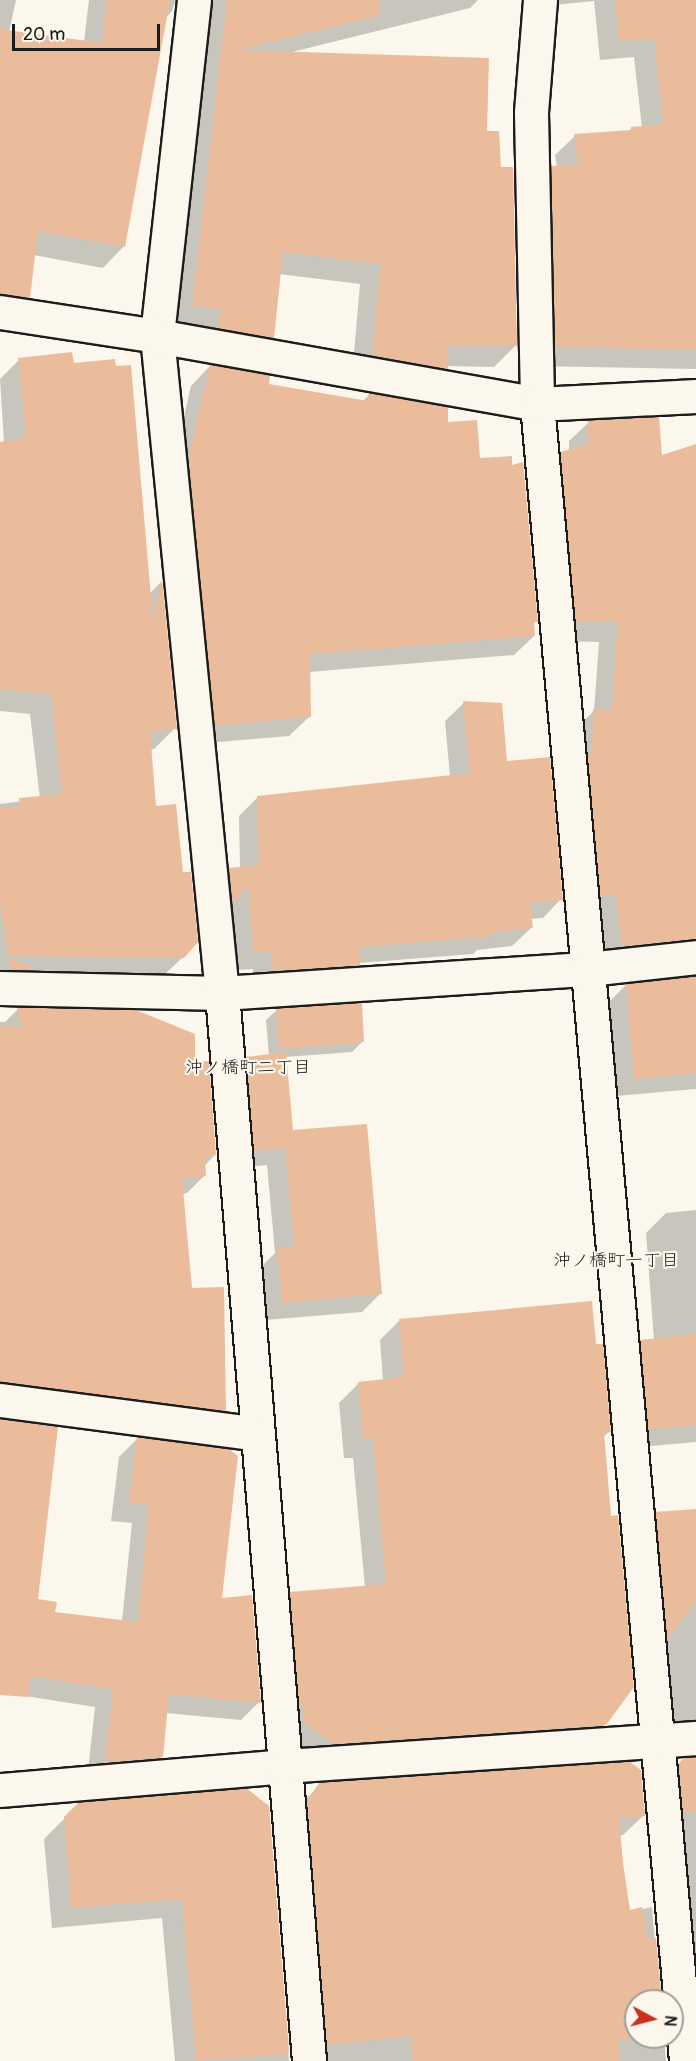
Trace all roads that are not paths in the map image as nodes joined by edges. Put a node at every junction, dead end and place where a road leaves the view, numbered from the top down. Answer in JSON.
{"nodes":[{"id":1,"x":194,"y":0,"type":"edge"},
{"id":2,"x":540,"y":0,"type":"edge"},
{"id":3,"x":0,"y":312,"type":"edge"},
{"id":4,"x":157,"y":336,"type":"junction"},
{"id":5,"x":696,"y":396,"type":"edge"},
{"id":6,"x":537,"y":404,"type":"junction"},
{"id":7,"x":696,"y":957,"type":"edge"},
{"id":8,"x":588,"y":969,"type":"junction"},
{"id":9,"x":0,"y":988,"type":"edge"},
{"id":10,"x":222,"y":993,"type":"junction"},
{"id":11,"x":0,"y":1400,"type":"edge"},
{"id":12,"x":257,"y":1434,"type":"junction"},
{"id":13,"x":696,"y":1738,"type":"edge"},
{"id":14,"x":657,"y":1741,"type":"junction"},
{"id":15,"x":285,"y":1766,"type":"junction"},
{"id":16,"x":0,"y":1790,"type":"edge"},
{"id":17,"x":309,"y":2061,"type":"edge"},
{"id":18,"x":686,"y":2061,"type":"edge"}],
"edges":[{"from":1,"to":4,"type":"street"},
{"from":2,"to":6,"type":"street"},
{"from":3,"to":4,"type":"street"},
{"from":4,"to":6,"type":"street"},
{"from":4,"to":10,"type":"street"},
{"from":5,"to":6,"type":"street"},
{"from":6,"to":8,"type":"street"},
{"from":7,"to":8,"type":"street"},
{"from":8,"to":10,"type":"street"},
{"from":8,"to":14,"type":"street"},
{"from":9,"to":10,"type":"street"},
{"from":10,"to":12,"type":"street"},
{"from":11,"to":12,"type":"street"},
{"from":12,"to":15,"type":"street"},
{"from":13,"to":14,"type":"street"},
{"from":14,"to":15,"type":"street"},
{"from":14,"to":18,"type":"street"},
{"from":15,"to":16,"type":"street"},
{"from":15,"to":17,"type":"street"}]}
